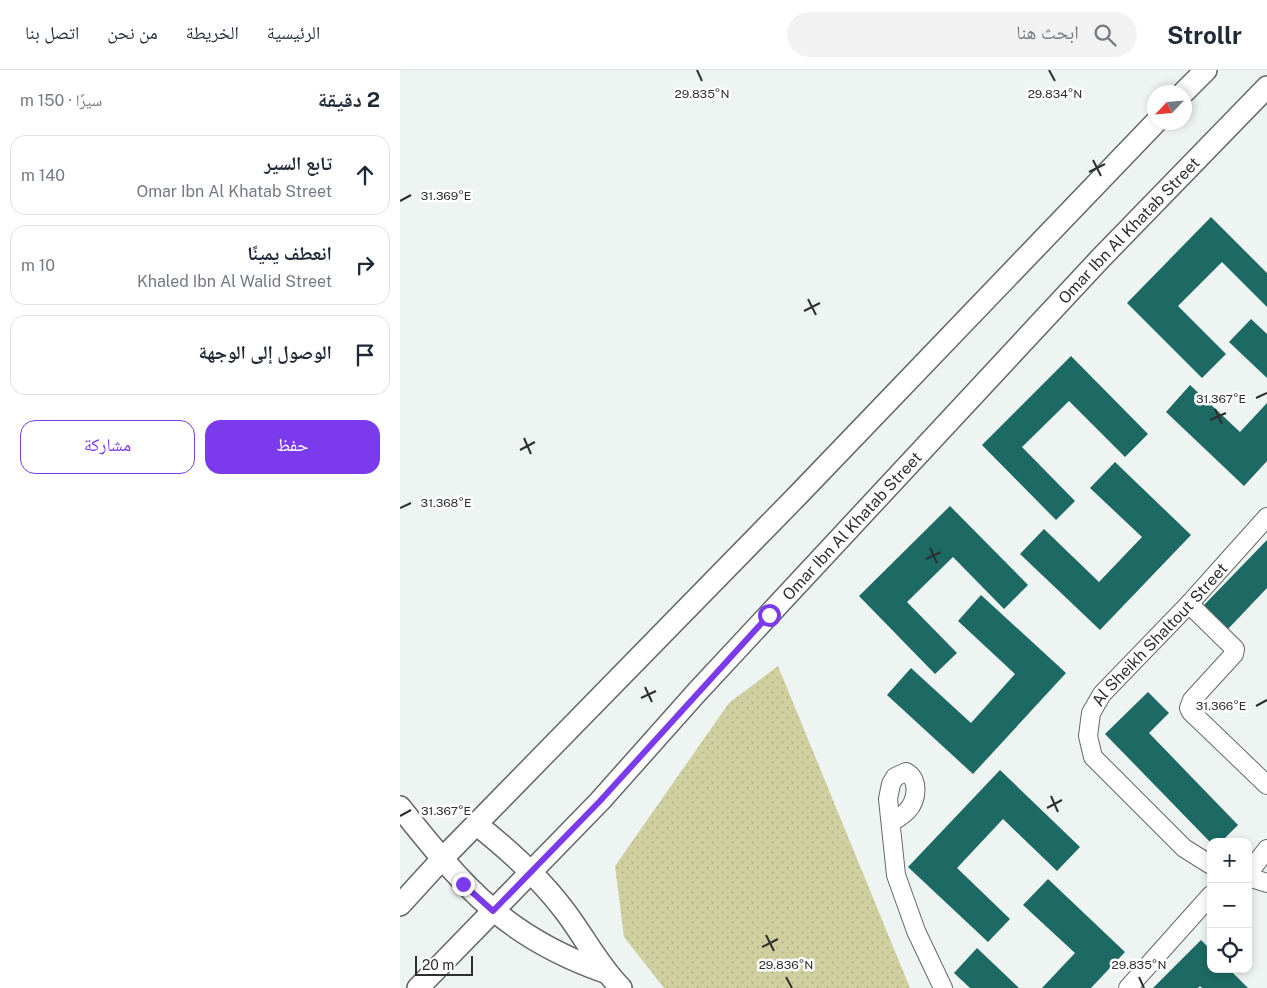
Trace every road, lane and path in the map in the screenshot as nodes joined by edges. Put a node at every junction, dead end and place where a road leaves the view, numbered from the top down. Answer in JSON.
{"nodes":[{"id":1,"x":1206,"y":70,"type":"edge"},
{"id":2,"x":1191,"y":85,"type":"edge"},
{"id":3,"x":1267,"y":87,"type":"edge"},
{"id":4,"x":1148,"y":130,"type":"edge"},
{"id":5,"x":1267,"y":517,"type":"edge"},
{"id":6,"x":1189,"y":604,"type":"junction"},
{"id":7,"x":1267,"y":785,"type":"edge"},
{"id":8,"x":400,"y":806,"type":"edge"},
{"id":9,"x":891,"y":823,"type":"dead end"},
{"id":10,"x":476,"y":824,"type":"junction"},
{"id":11,"x":1267,"y":849,"type":"edge"},
{"id":12,"x":442,"y":860,"type":"junction"},
{"id":13,"x":1207,"y":862,"type":"edge"},
{"id":14,"x":1252,"y":870,"type":"edge"},
{"id":15,"x":532,"y":873,"type":"junction"},
{"id":16,"x":1252,"y":877,"type":"edge"},
{"id":17,"x":1267,"y":883,"type":"edge"},
{"id":18,"x":1207,"y":899,"type":"edge"},
{"id":19,"x":400,"y":905,"type":"edge"},
{"id":20,"x":493,"y":911,"type":"junction"},
{"id":21,"x":605,"y":972,"type":"junction"},
{"id":22,"x":418,"y":988,"type":"edge"},
{"id":23,"x":621,"y":988,"type":"edge"},
{"id":24,"x":943,"y":988,"type":"edge"},
{"id":25,"x":1128,"y":988,"type":"edge"}],
"edges":[{"from":1,"to":2,"type":"street"},
{"from":3,"to":15,"type":"street","name":"Omar Ibn Al Khatab Street"},
{"from":4,"to":10,"type":"street"},
{"from":5,"to":6,"type":"street","name":"Al Sheikh Shaltout Street"},
{"from":6,"to":7,"type":"street"},
{"from":6,"to":13,"type":"street","name":"Al Sheikh Shaltout Street"},
{"from":8,"to":12,"type":"street"},
{"from":9,"to":24,"type":"street"},
{"from":10,"to":12,"type":"street"},
{"from":10,"to":15,"type":"street"},
{"from":11,"to":14,"type":"street"},
{"from":12,"to":19,"type":"street"},
{"from":12,"to":20,"type":"street"},
{"from":15,"to":20,"type":"street","name":"Omar Ibn Al Khatab Street"},
{"from":15,"to":21,"type":"street"},
{"from":16,"to":17,"type":"street"},
{"from":18,"to":25,"type":"street"},
{"from":20,"to":21,"type":"street"},
{"from":20,"to":22,"type":"street","name":"Omar Ibn Al Khatab Street"},
{"from":21,"to":23,"type":"street"}]}
